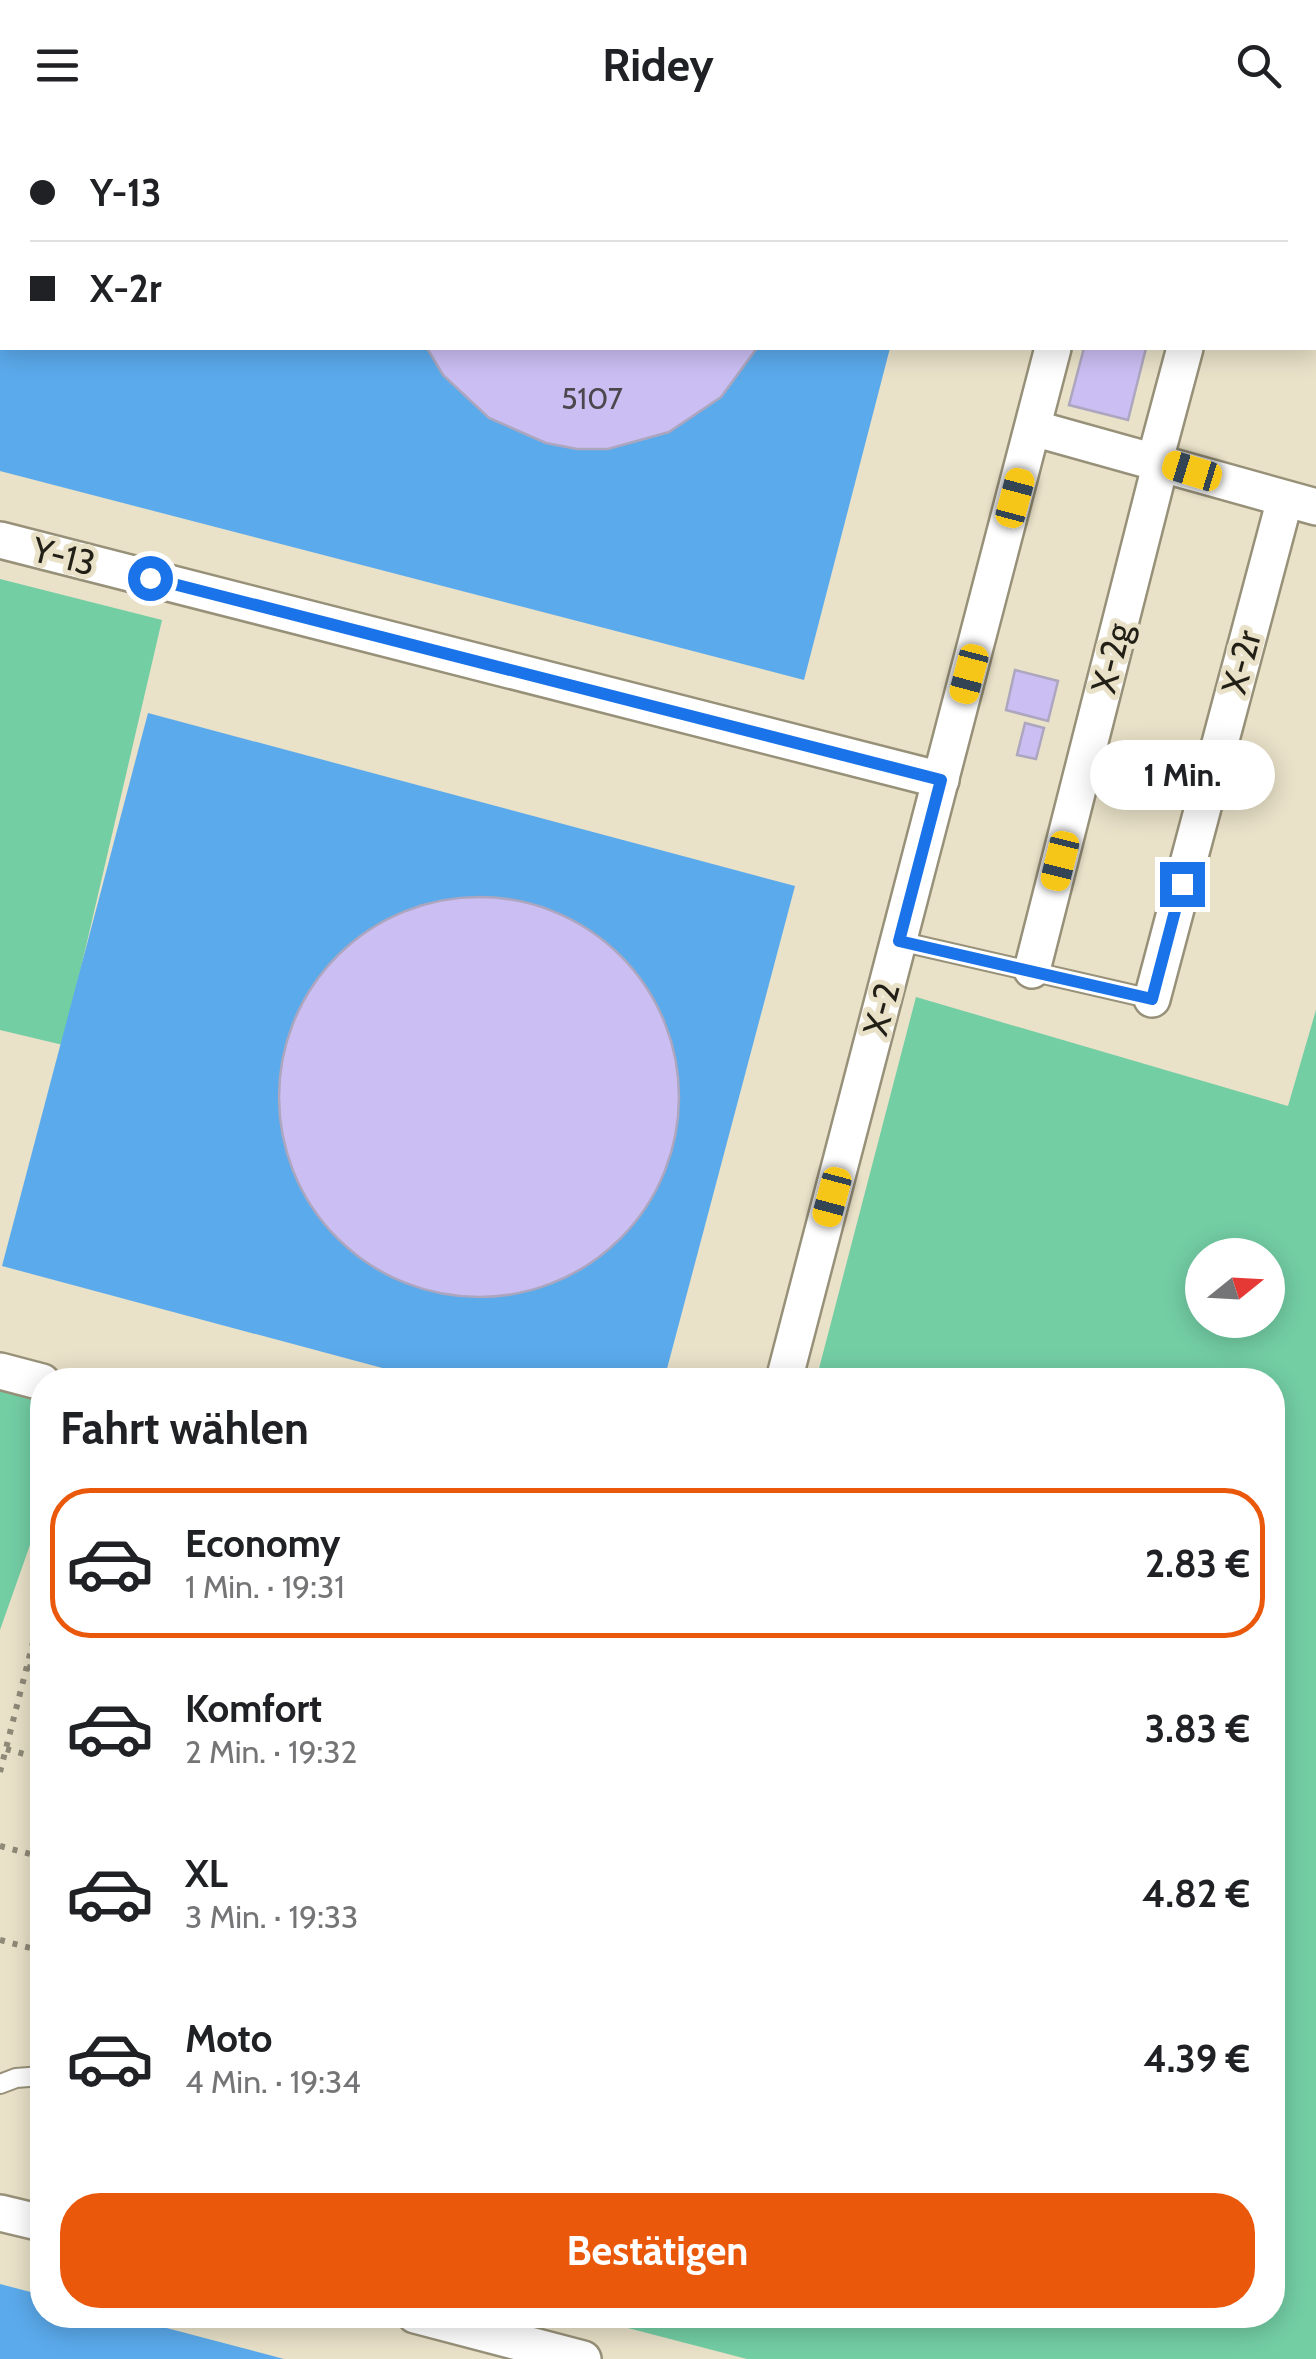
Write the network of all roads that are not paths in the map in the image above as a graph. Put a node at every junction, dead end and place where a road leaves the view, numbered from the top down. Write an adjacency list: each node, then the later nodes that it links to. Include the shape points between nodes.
1 (1052, 350): 3 (street, X-2)
2 (1184, 350): 4 (street, X-2g)
3 (1033, 428): 4 (street); 7 (street, X-2)
4 (1158, 461): 5 (street); 9 (street, X-2g)
5 (1300, 503): 10 (street, X-2r)
6 (0, 540): 7 (street, Y-13)
7 (941, 780): 8 (street, X-2)
8 (899, 941): 9 (lane); 11 (street, X-2)
9 (1032, 970): 10 (lane)
10 (1152, 999)
11 (787, 1368)
12 (0, 1370): 13 (street)
13 (30, 1379)
14 (30, 2077): 15 (lane)
15 (0, 2084)
16 (0, 2213): 17 (street)
17 (30, 2220)
18 (535, 2330): 19 (street)
19 (583, 2359)

